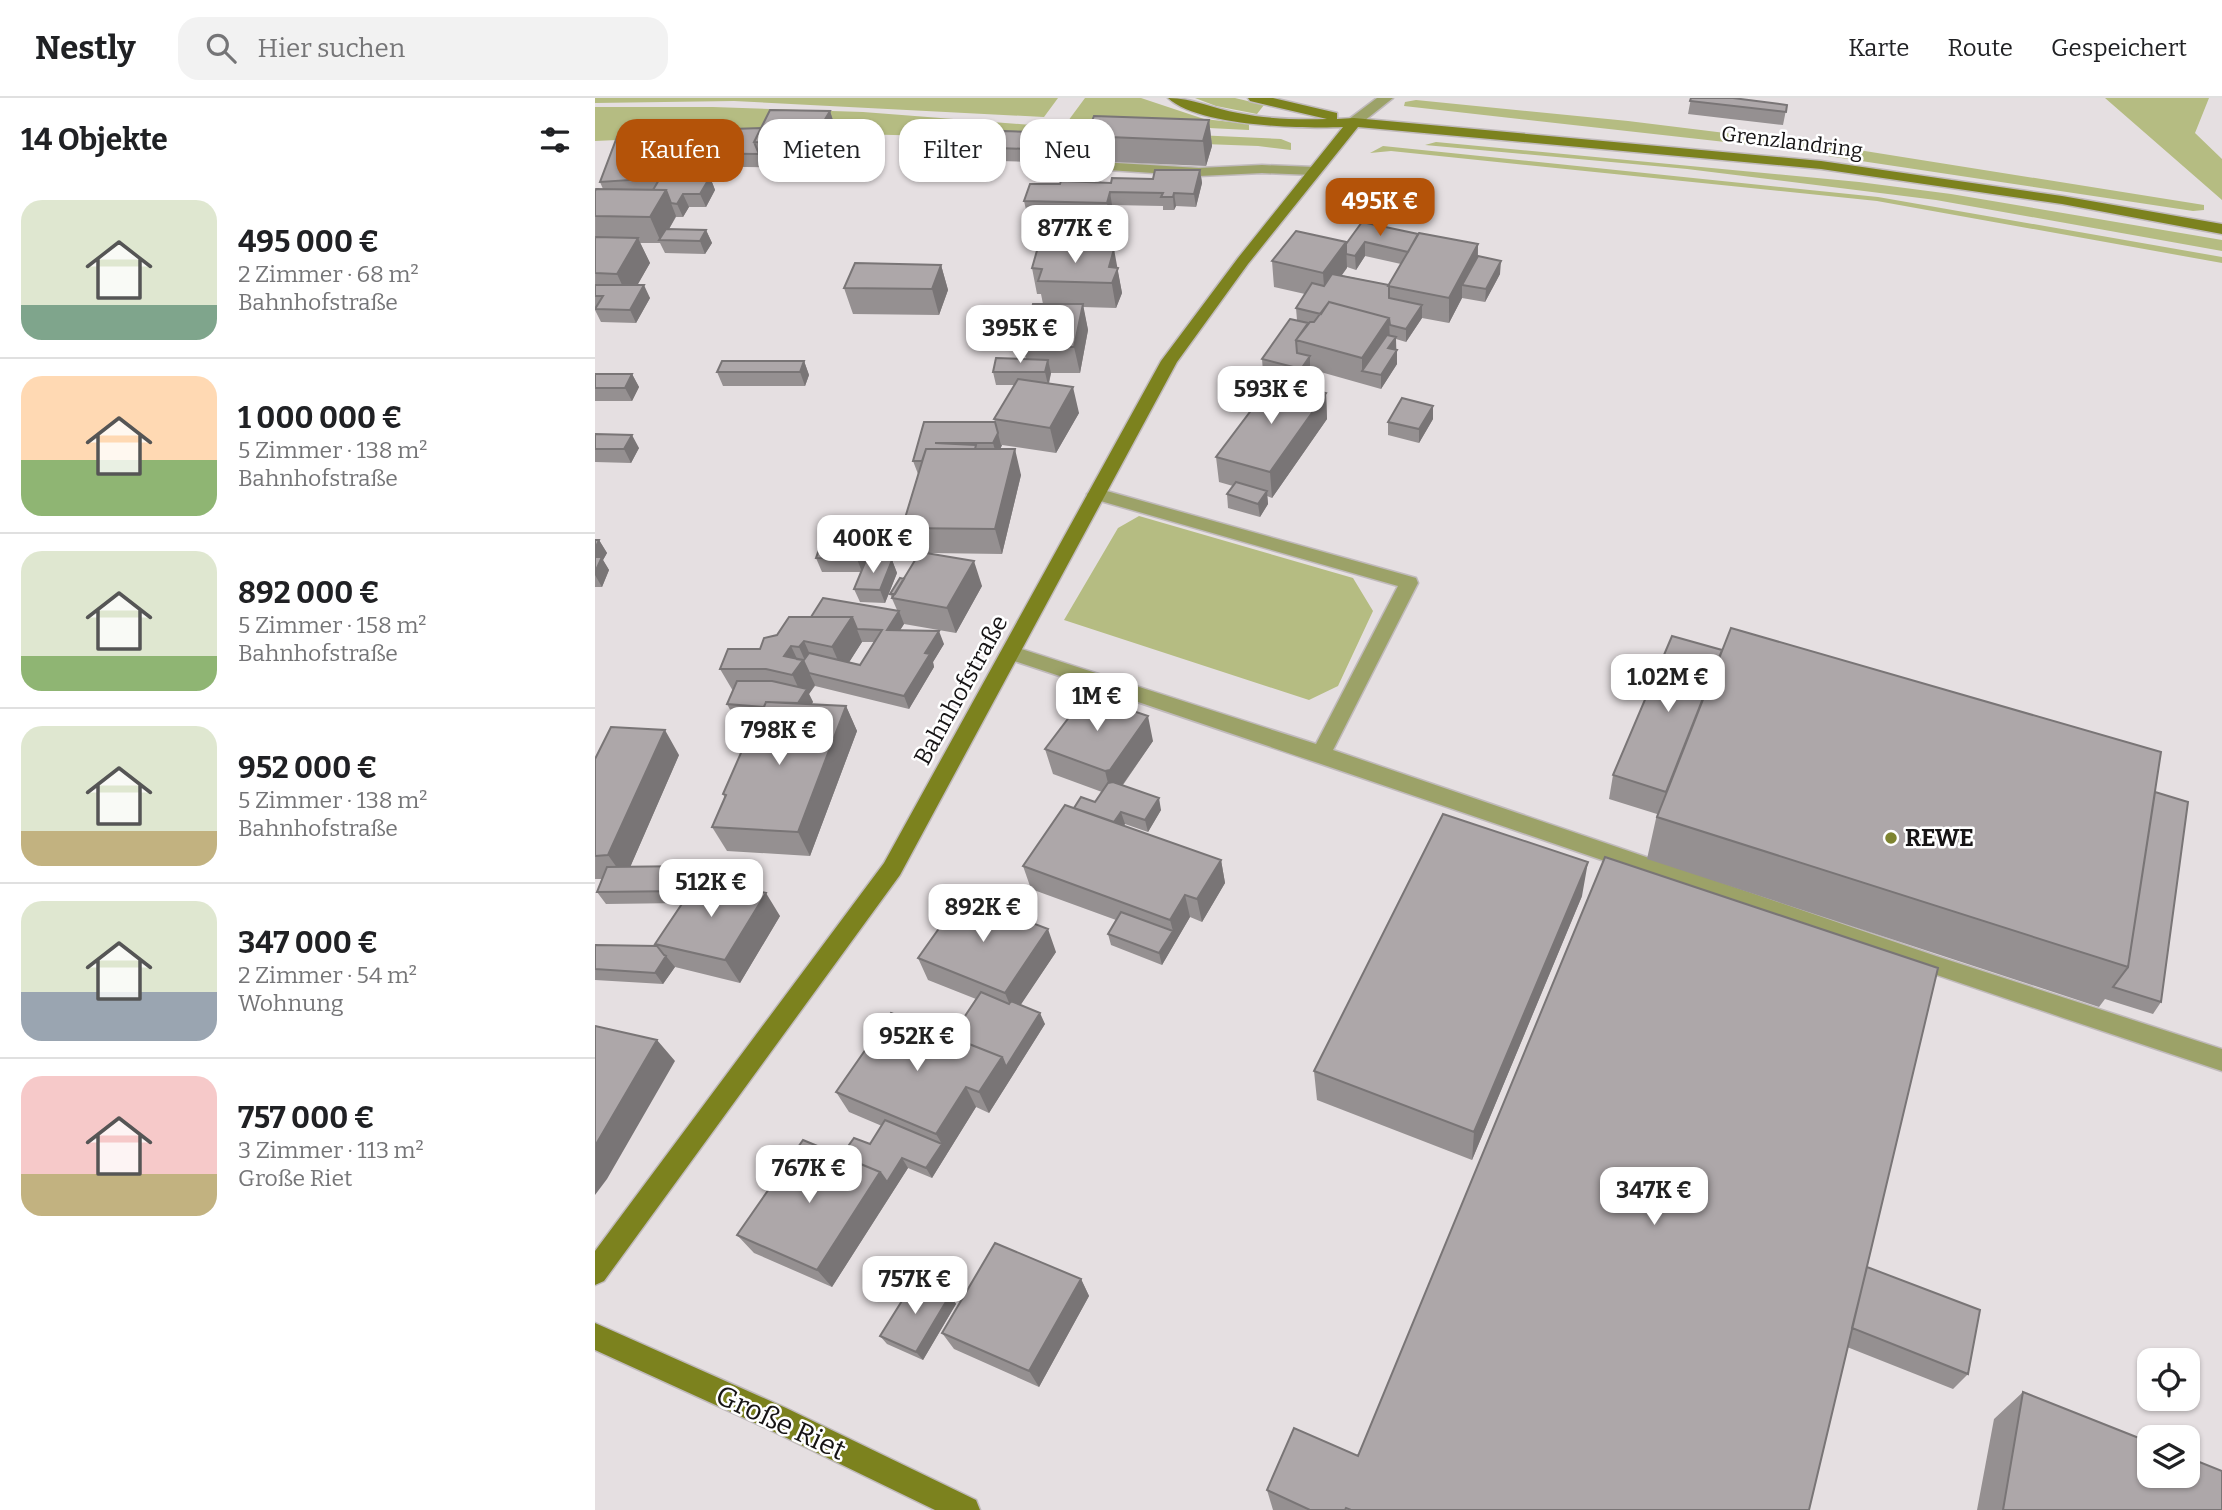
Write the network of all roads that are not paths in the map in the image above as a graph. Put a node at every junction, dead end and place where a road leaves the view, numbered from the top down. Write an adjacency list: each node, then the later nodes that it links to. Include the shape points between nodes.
1 (1175, 98): 4 (street, Grenzlandring, via 1229,116 1269,123)
2 (1255, 98): 4 (street, Grenzlandring)
3 (1386, 98): 4 (lane)
4 (1354, 122): 6 (street, Bahnhofstraße); 7 (street, Grenzlandring, via 1821,165)
5 (1115, 167): 6 (lane)
6 (1314, 171): 8 (street, Bahnhofstraße, via 1168,360)
7 (2222, 229)
8 (1096, 494): 9 (street, Bahnhofstraße); 10 (lane, via 1409,583)
9 (1012, 653): 10 (lane); 12 (street, Bahnhofstraße, via 893,869)
10 (1321, 754): 11 (lane)
11 (2222, 1060)
12 (595, 1272)
13 (595, 1336): 14 (street, Große Riet)
14 (966, 1510)

